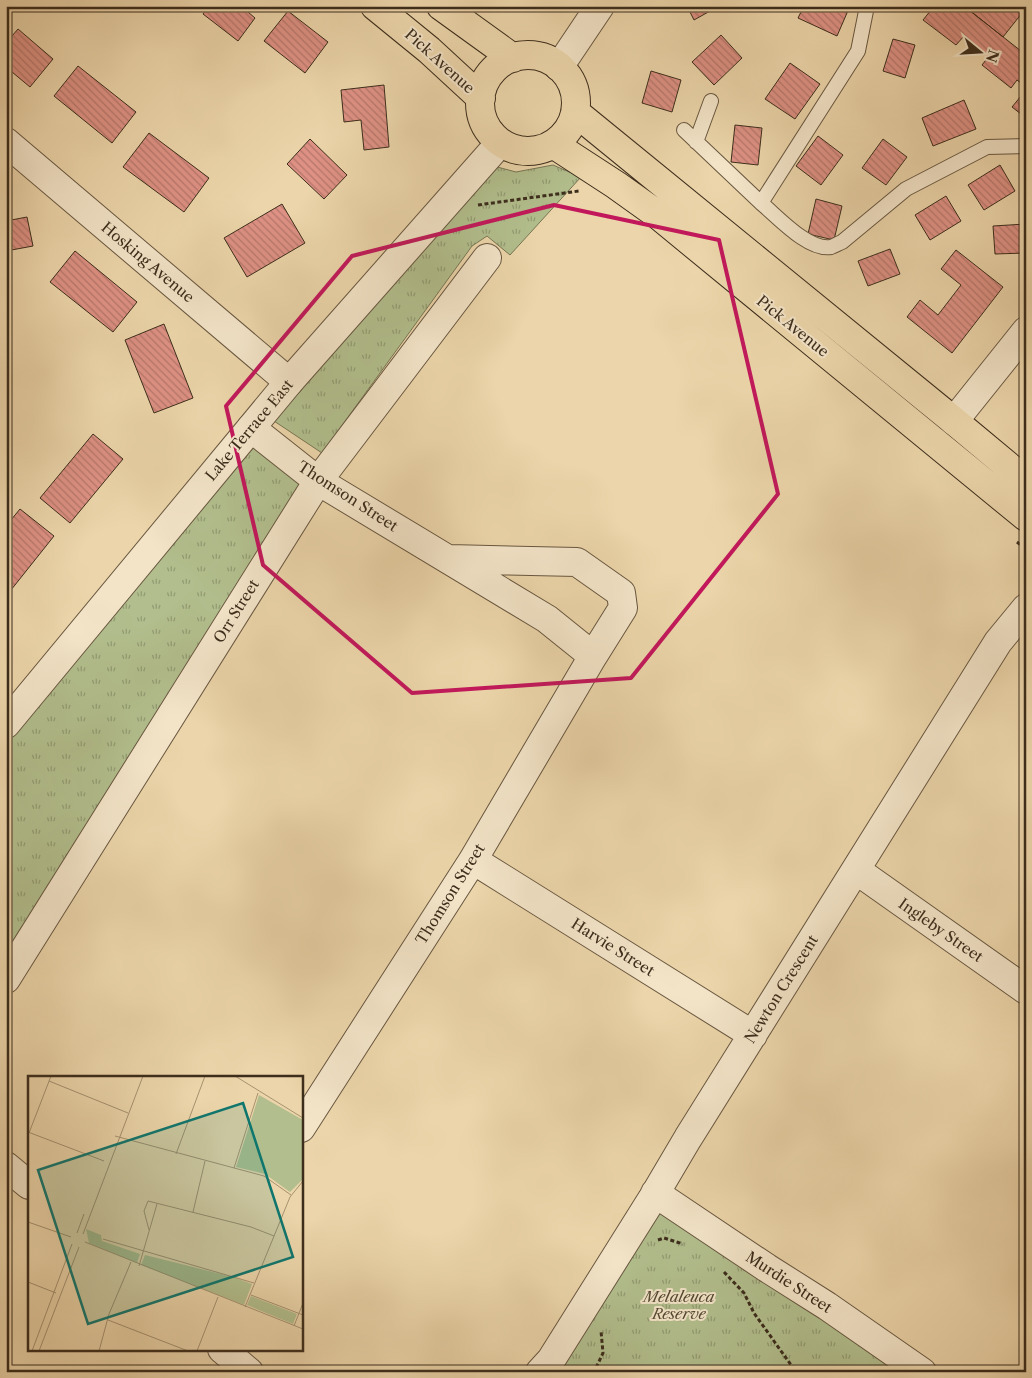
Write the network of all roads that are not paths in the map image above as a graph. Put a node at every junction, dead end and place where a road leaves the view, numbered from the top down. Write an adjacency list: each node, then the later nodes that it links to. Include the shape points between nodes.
1 (375, 6): 7 (main road, Pick Avenue)
2 (441, 6): 5 (main road)
3 (600, 6): 6 (street)
4 (867, 6): 16 (lane, via 858,51)
5 (513, 58): 6 (main road, via 529,55); 7 (main road, via 491,73)
6 (559, 67): 9 (main road, via 570,80)
7 (481, 98): 13 (main road, via 481,115 488,130)
8 (711, 101): 12 (lane)
9 (575, 112): 14 (main road, via 564,136); 20 (main road, Pick Avenue)
10 (684, 130): 12 (lane)
11 (6, 142): 19 (street, Hosking Avenue)
12 (696, 142): 16 (lane)
13 (500, 143): 14 (main road, via 517,150 536,151); 19 (street, Lake Terrace East)
14 (553, 144): 24 (main road, Pick Avenue, via 658,215)
15 (1026, 146): 16 (lane, via 987,147 906,189 842,242 830,247 816,245 799,236)
16 (761, 203)
17 (487, 258): 22 (street, Orr Street)
18 (1026, 331): 20 (street)
19 (289, 382): 21 (street, Lake Terrace East)
20 (954, 420): 23 (main road, Pick Avenue)
21 (251, 428): 22 (street, Thomson Street); 28 (street, Lake Terrace East)
22 (318, 481): 25 (street, Thomson Street); 31 (street, Orr Street)
23 (1026, 481)
24 (1019, 527)
25 (449, 560): 27 (street, Thomson Street, via 547,619); 27 (street, Thomson Street, via 577,562 621,594 624,608)
26 (1026, 608): 30 (street, Newton Crescent, via 998,642)
27 (593, 656): 29 (street, Thomson Street)
28 (6, 724)
29 (473, 860): 33 (street, Harvie Street); 34 (street, Thomson Street)
30 (856, 870): 32 (street, Ingleby Street); 33 (street, Newton Crescent)
31 (6, 979)
32 (1026, 990)
33 (753, 1035): 37 (street, Newton Crescent)
34 (302, 1126)
35 (6, 1166): 36 (street)
36 (28, 1184)
37 (655, 1193): 40 (street, Newton Crescent, via 551,1360); 41 (street, Murdie Street)
38 (223, 1350): 39 (street)
39 (249, 1372)
40 (540, 1372)
41 (922, 1372)

